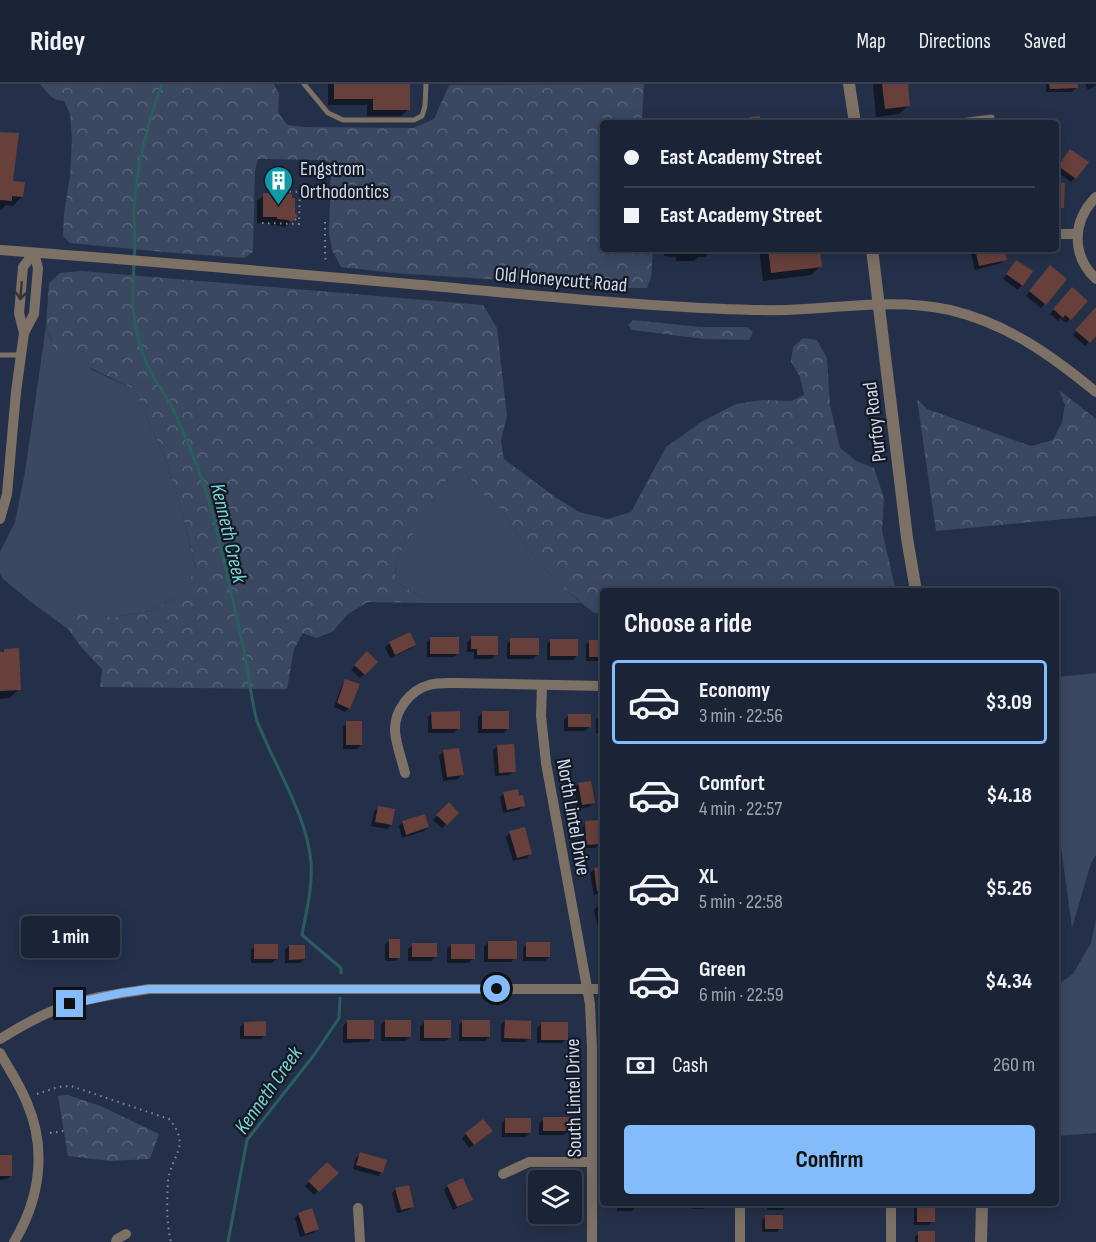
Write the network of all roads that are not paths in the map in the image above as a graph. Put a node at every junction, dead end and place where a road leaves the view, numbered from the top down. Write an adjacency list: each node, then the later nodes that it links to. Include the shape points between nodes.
1 (304, 84): 2 (lane, via 328,113 343,120 414,120 422,116)
2 (426, 84)
3 (849, 84): 5 (street)
4 (992, 117): 6 (lane)
5 (855, 120)
6 (968, 120)
7 (1096, 197): 9 (street, via 1083,213)
8 (1059, 234): 9 (street)
9 (1078, 234): 13 (street, via 1080,256)
10 (0, 250): 12 (street, Old Honeycutt Road)
11 (872, 252): 14 (street, Purfoy Road)
12 (34, 253): 14 (street, Old Honeycutt Road, via 650,305 786,310); 16 (street, via 38,268 34,314 24,333)
13 (1096, 279)
14 (880, 304): 17 (street, Old Honeycutt Road, via 922,305 979,318 1026,340); 19 (street, Purfoy Road)
15 (0, 355): 16 (lane)
16 (21, 356): 18 (street, via 7,494)
17 (1096, 392)
18 (0, 519)
19 (916, 588)
20 (542, 684): 21 (street); 22 (street, via 440,683 417,691 407,699 395,725); 23 (street, North Lintel Drive, via 546,763)
21 (600, 686)
22 (405, 773)
23 (587, 989): 24 (street); 25 (street, via 149,989 70,1004); 27 (street, South Lintel Drive, via 592,1049)
24 (600, 989)
25 (0, 1039)
26 (0, 1053): 34 (street, via 32,1114 39,1152 32,1204)
27 (592, 1162): 28 (street, via 529,1162); 37 (street, South Lintel Drive)
28 (503, 1174)
29 (740, 1206): 38 (street)
30 (891, 1206): 39 (street)
31 (982, 1206): 40 (street)
32 (358, 1208): 36 (street)
33 (126, 1234): 35 (street)
34 (14, 1242)
35 (116, 1242)
36 (360, 1242)
37 (592, 1242)
38 (740, 1242)
39 (891, 1242)
40 (981, 1242)

